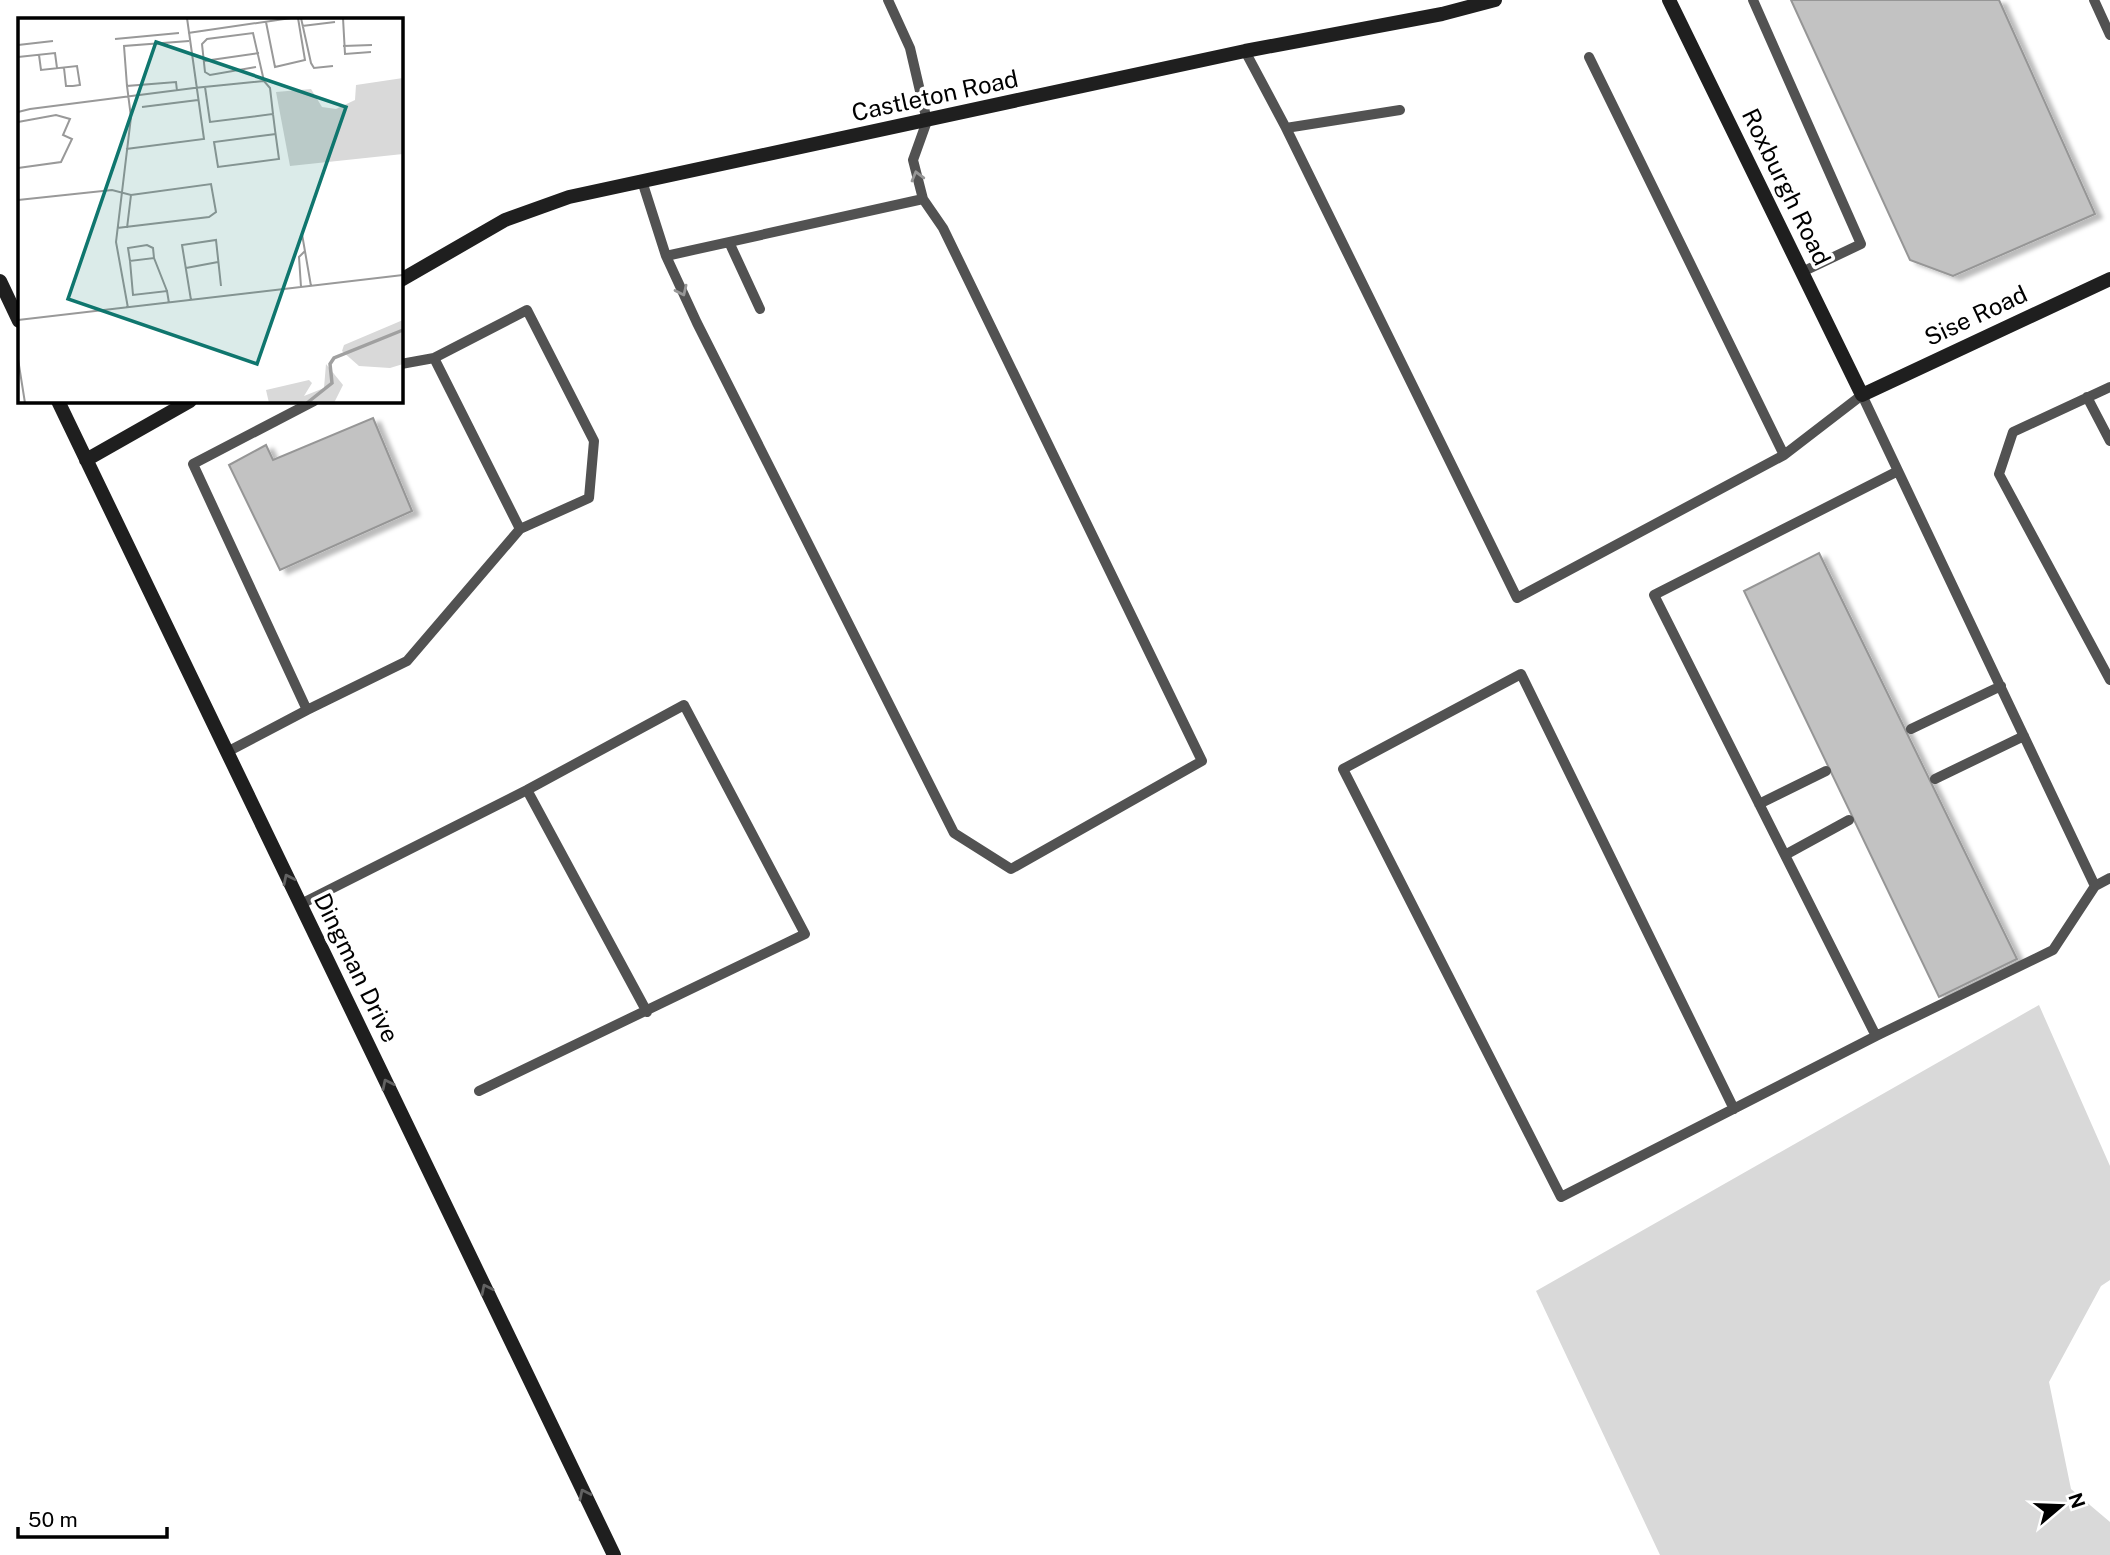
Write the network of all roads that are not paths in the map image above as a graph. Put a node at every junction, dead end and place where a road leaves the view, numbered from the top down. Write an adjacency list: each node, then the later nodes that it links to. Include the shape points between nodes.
1 (888, 0): 10 (lane, via 910,48)
2 (1495, 0): 7 (street, Castleton Road)
3 (1669, 0): 16 (street, Roxburgh Road)
4 (1753, 0): 16 (lane, via 1861,244)
5 (2094, 0): 6 (lane)
6 (2110, 35)
7 (1245, 51): 10 (street, Castleton Road); 11 (lane)
8 (1590, 57): 31 (lane)
9 (1400, 110): 11 (lane)
10 (927, 121): 12 (street, Castleton Road); 13 (lane, one-way to 10, via 913,160)
11 (1286, 128): 31 (lane, via 1517,598)
12 (642, 181): 15 (lane); 17 (street, Castleton Road, via 534,208)
13 (923, 199): 14 (lane); 15 (lane, one-way to 13, via 954,833 1011,869 1202,761 943,228)
14 (729, 242): 15 (lane); 20 (lane)
15 (666, 256)
16 (1802, 272): 25 (street, Roxburgh Road)
17 (402, 279)
18 (2110, 279): 25 (street, Sise Road)
19 (0, 281): 21 (street)
20 (760, 309)
21 (18, 319)
22 (434, 358): 23 (lane); 34 (lane); 34 (lane, via 527,310 594,441 589,498)
23 (402, 364)
24 (2110, 387): 26 (lane)
25 (1862, 395): 31 (lane); 33 (lane)
26 (2087, 397): 30 (lane); 35 (lane, via 2013,432 1999,474)
27 (58, 402): 32 (street, Dingman Drive)
28 (188, 402): 32 (street)
29 (312, 402): 37 (lane, via 193,464)
30 (2110, 441)
31 (1784, 455)
32 (86, 460): 40 (street, Dingman Drive)
33 (1898, 471): 36 (lane); 44 (lane, via 1654,595)
34 (520, 529): 37 (lane, via 407,661)
35 (2110, 680)
36 (2001, 686): 38 (lane); 39 (lane)
37 (307, 710): 40 (lane)
38 (1911, 729)
39 (2024, 736): 42 (lane); 48 (lane)
40 (227, 752): 49 (street, Dingman Drive, one-way to 40)
41 (1826, 771): 44 (lane)
42 (1934, 779)
43 (527, 790): 49 (lane); 50 (lane); 50 (lane, via 684,705 805,934)
44 (1759, 804): 46 (lane)
45 (1849, 820): 46 (lane)
46 (1785, 855): 51 (lane)
47 (2110, 878): 48 (lane)
48 (2095, 886): 51 (lane, via 2053,950)
49 (300, 904): 54 (street, Dingman Drive, one-way to 49)
50 (647, 1012): 52 (lane)
51 (1877, 1036): 53 (lane)
52 (479, 1091)
53 (1734, 1109): 53 (lane, via 1562,1197 1343,769 1521,674)
54 (614, 1555)

